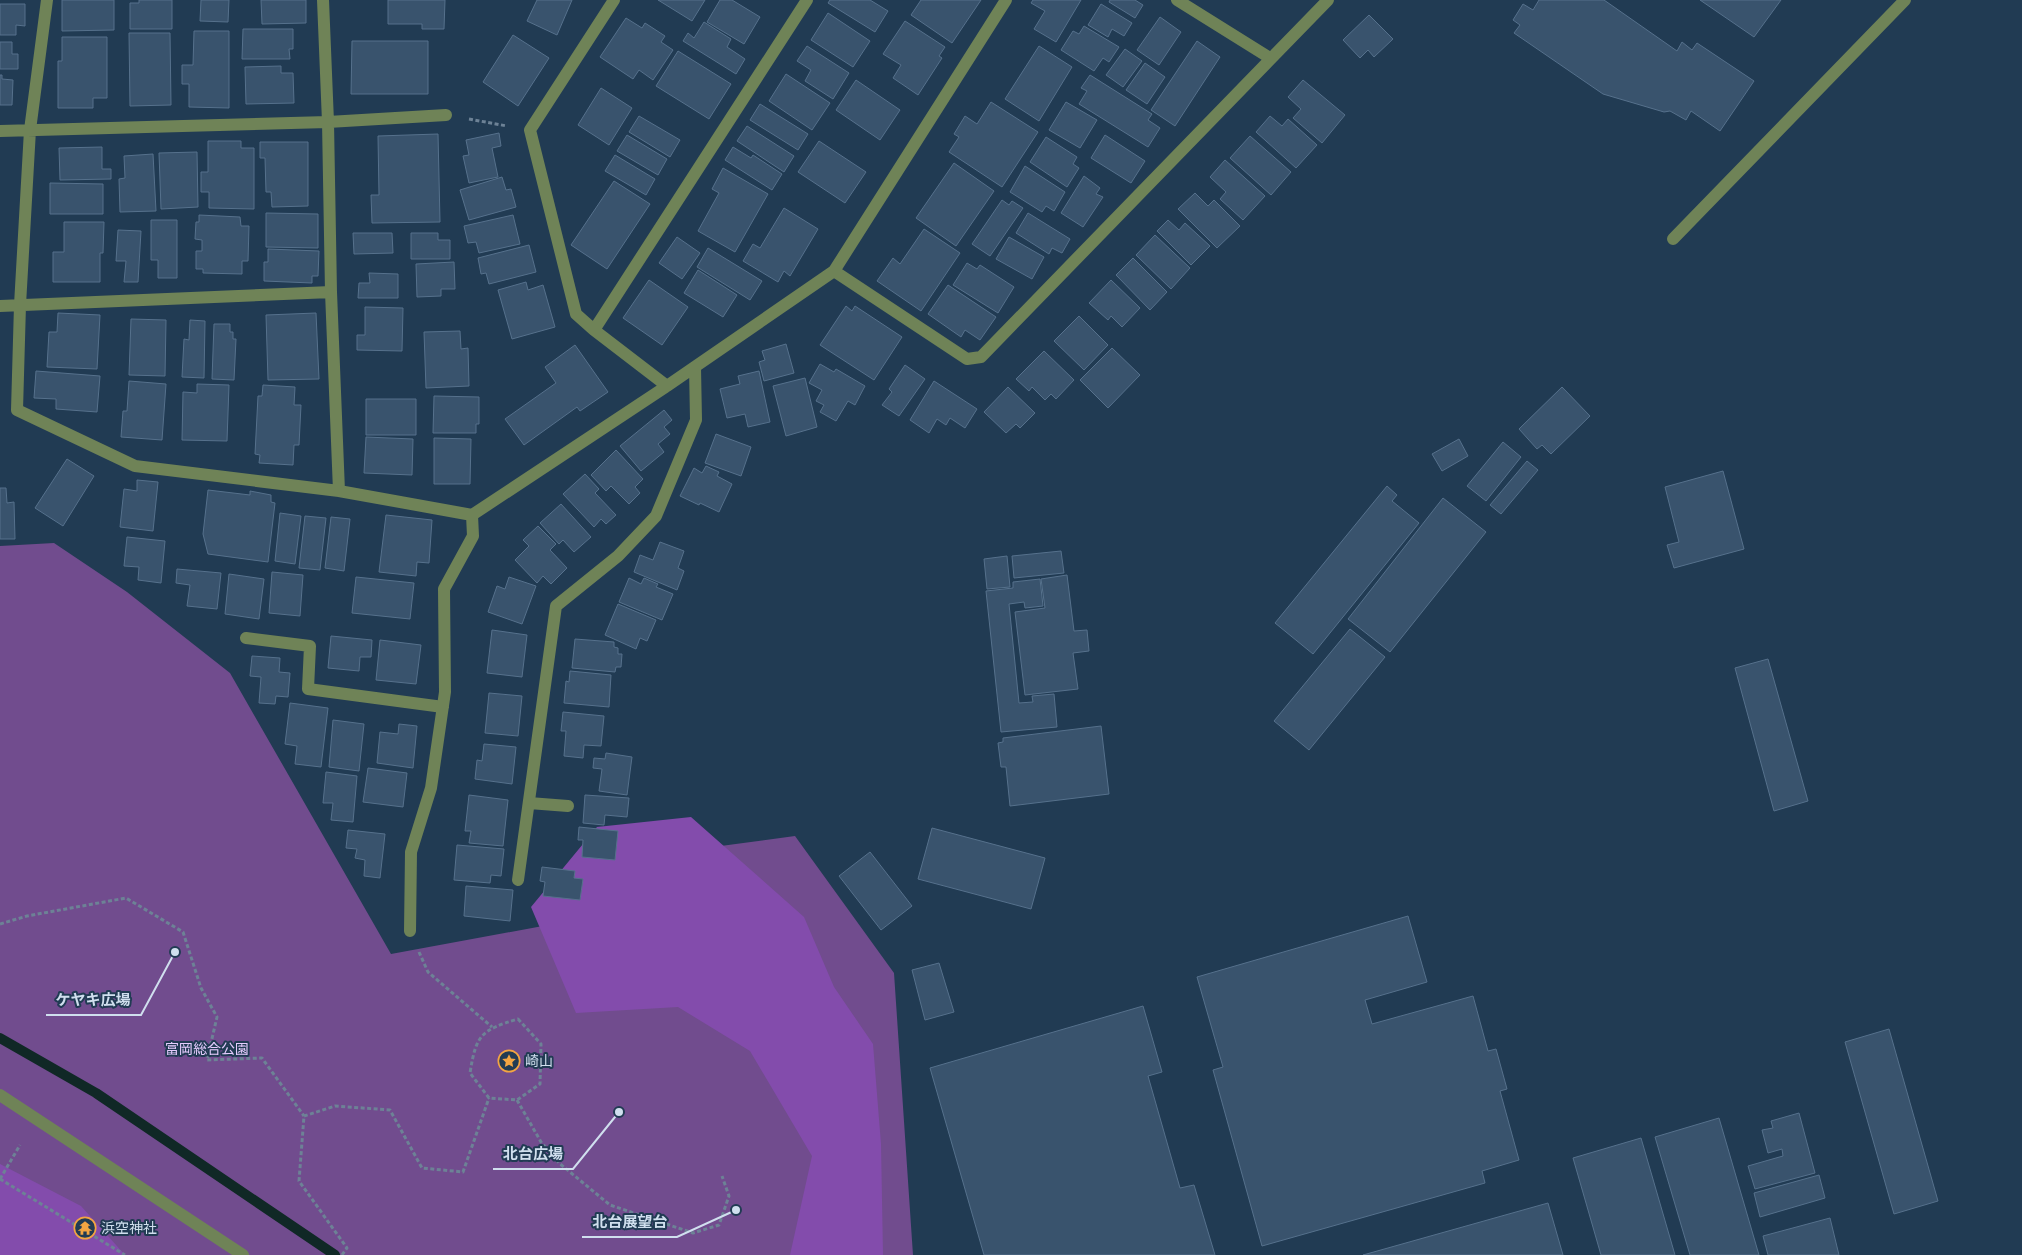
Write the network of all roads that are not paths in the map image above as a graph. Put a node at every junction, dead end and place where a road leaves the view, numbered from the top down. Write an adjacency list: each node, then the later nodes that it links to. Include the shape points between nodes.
1 (47, 0): 12 (street)
2 (323, 0): 11 (street)
3 (614, 0): 19 (street, via 530,130 576,314)
4 (807, 0): 19 (street)
5 (1006, 0): 15 (street)
6 (1177, 0): 9 (street)
7 (1328, 0): 9 (street)
8 (1905, 0): 14 (street)
9 (1270, 58): 15 (street, via 981,357 967,359)
10 (446, 115): 11 (street)
11 (328, 122): 12 (street); 16 (street)
12 (30, 130): 13 (street); 17 (street)
13 (0, 131)
14 (1673, 240)
15 (834, 271): 20 (street)
16 (331, 292): 17 (street); 22 (street)
17 (20, 305): 18 (street); 22 (street, via 18,410 135,466)
18 (0, 306)
19 (594, 330): 21 (street)
20 (695, 366): 21 (street); 26 (street, via 696,420 656,516 618,556 556,606)
21 (666, 386): 23 (street)
22 (339, 491): 23 (street)
23 (472, 515): 25 (street, via 473,536 444,590)
24 (246, 638): 25 (street, via 310,646 308,689)
25 (443, 706): 29 (street, via 431,788 411,852)
26 (529, 803): 27 (street); 28 (street)
27 (568, 806)
28 (518, 880)
29 (410, 931)
30 (0, 1095): 31 (street)
31 (243, 1255)

